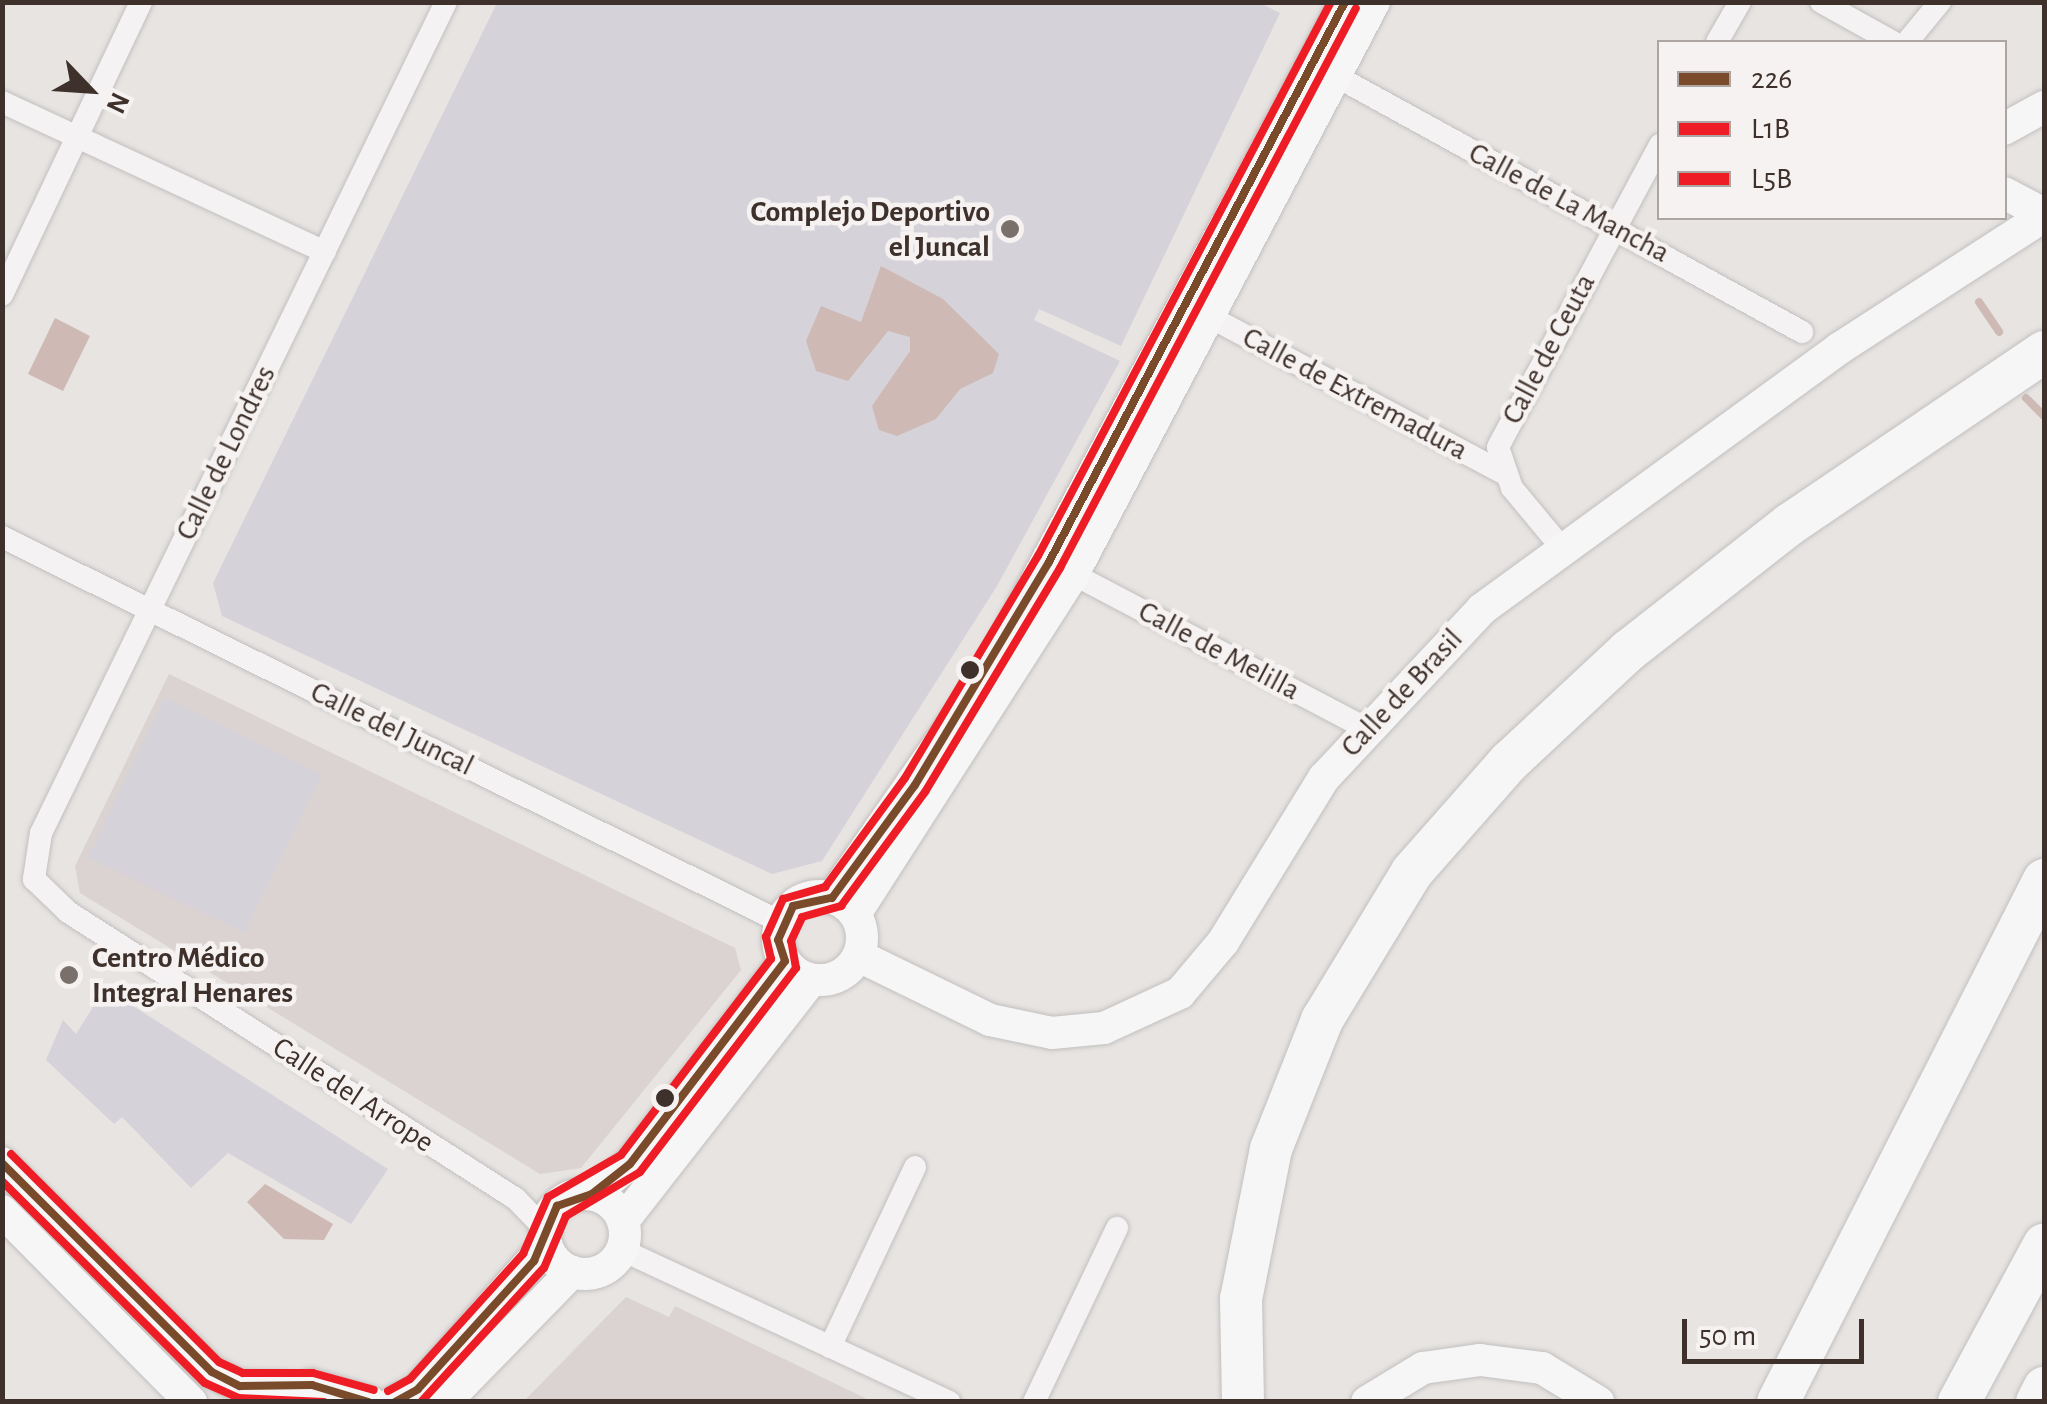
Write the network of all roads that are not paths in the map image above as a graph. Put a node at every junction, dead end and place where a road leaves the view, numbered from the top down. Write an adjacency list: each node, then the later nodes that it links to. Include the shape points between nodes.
1 (141, 2): 15 (street)
2 (446, 2): 21 (street, Calle de Londres)
3 (1345, 2): 30 (street)
4 (1374, 2): 11 (street)
5 (1740, 2): 8 (street)
6 (1821, 2): 9 (street)
7 (1940, 2): 10 (street)
8 (1718, 40)
9 (1890, 40)
10 (1908, 40)
11 (1334, 75): 20 (street, Calle de La Mancha); 24 (street)
12 (2, 102): 15 (street)
13 (2044, 107): 14 (street)
14 (2007, 121)
15 (78, 137): 21 (street); 23 (street)
16 (1657, 150): 20 (street, Calle de Ceuta)
17 (2007, 194): 18 (street)
18 (2044, 215): 22 (street, Calle de Brasil)
19 (1991, 220): 22 (street, Calle de Brasil)
20 (1613, 228): 25 (street, Calle de La Mancha); 27 (street, Calle de Ceuta, via 1498,447)
21 (325, 252): 31 (street, Calle de Londres)
22 (1974, 256): 29 (street, Calle de Brasil)
23 (2, 295)
24 (1208, 316): 27 (street, Calle de Extremadura); 30 (street)
25 (1802, 332)
26 (2044, 352): 57 (highway, via 1790,524 1628,651 1509,762 1412,872 1322,1020 1270,1148 1242,1299)
27 (1502, 472): 29 (street)
28 (2, 537): 31 (street, Calle del Juncal)
29 (1561, 546): 32 (street, Calle de Brasil, via 1482,610)
30 (1061, 568): 32 (street, Calle de Melilla); 35 (street)
31 (150, 610): 34 (street, Calle de Londres, via 33,859 34,879); 36 (street, Calle del Juncal)
32 (1365, 728): 37 (street, Calle de Brasil, via 1200,973 1138,1016 1080,1034 1022,1030)
33 (2044, 880): 60 (highway)
34 (54, 903): 45 (street, Calle del Arrope, via 516,1199)
35 (844, 906): 36 (street, via 811,897); 37 (street)
36 (782, 922): 38 (street)
37 (859, 956): 38 (street, via 845,972)
38 (798, 970): 41 (street, via 630,1164); 44 (street)
39 (2, 1164): 50 (street, via 212,1372)
40 (915, 1166): 48 (street)
41 (592, 1194): 44 (street); 45 (street, via 567,1198)
42 (2, 1211): 51 (street)
43 (1118, 1228): 56 (street)
44 (623, 1235): 47 (street, via 596,1273); 48 (street)
45 (546, 1237): 47 (street); 53 (street, via 418,1389)
46 (2044, 1244): 61 (highway)
47 (572, 1272): 54 (street)
48 (830, 1347): 55 (street)
49 (2044, 1388): 62 (highway)
50 (272, 1394): 52 (street)
51 (192, 1402)
52 (370, 1402)
53 (394, 1402)
54 (446, 1402)
55 (948, 1402)
56 (1034, 1402)
57 (1243, 1402)
58 (1367, 1402): 59 (street, via 1423,1368 1480,1360 1542,1368)
59 (1598, 1402)
60 (1778, 1402)
61 (1960, 1402)
62 (2038, 1402)

